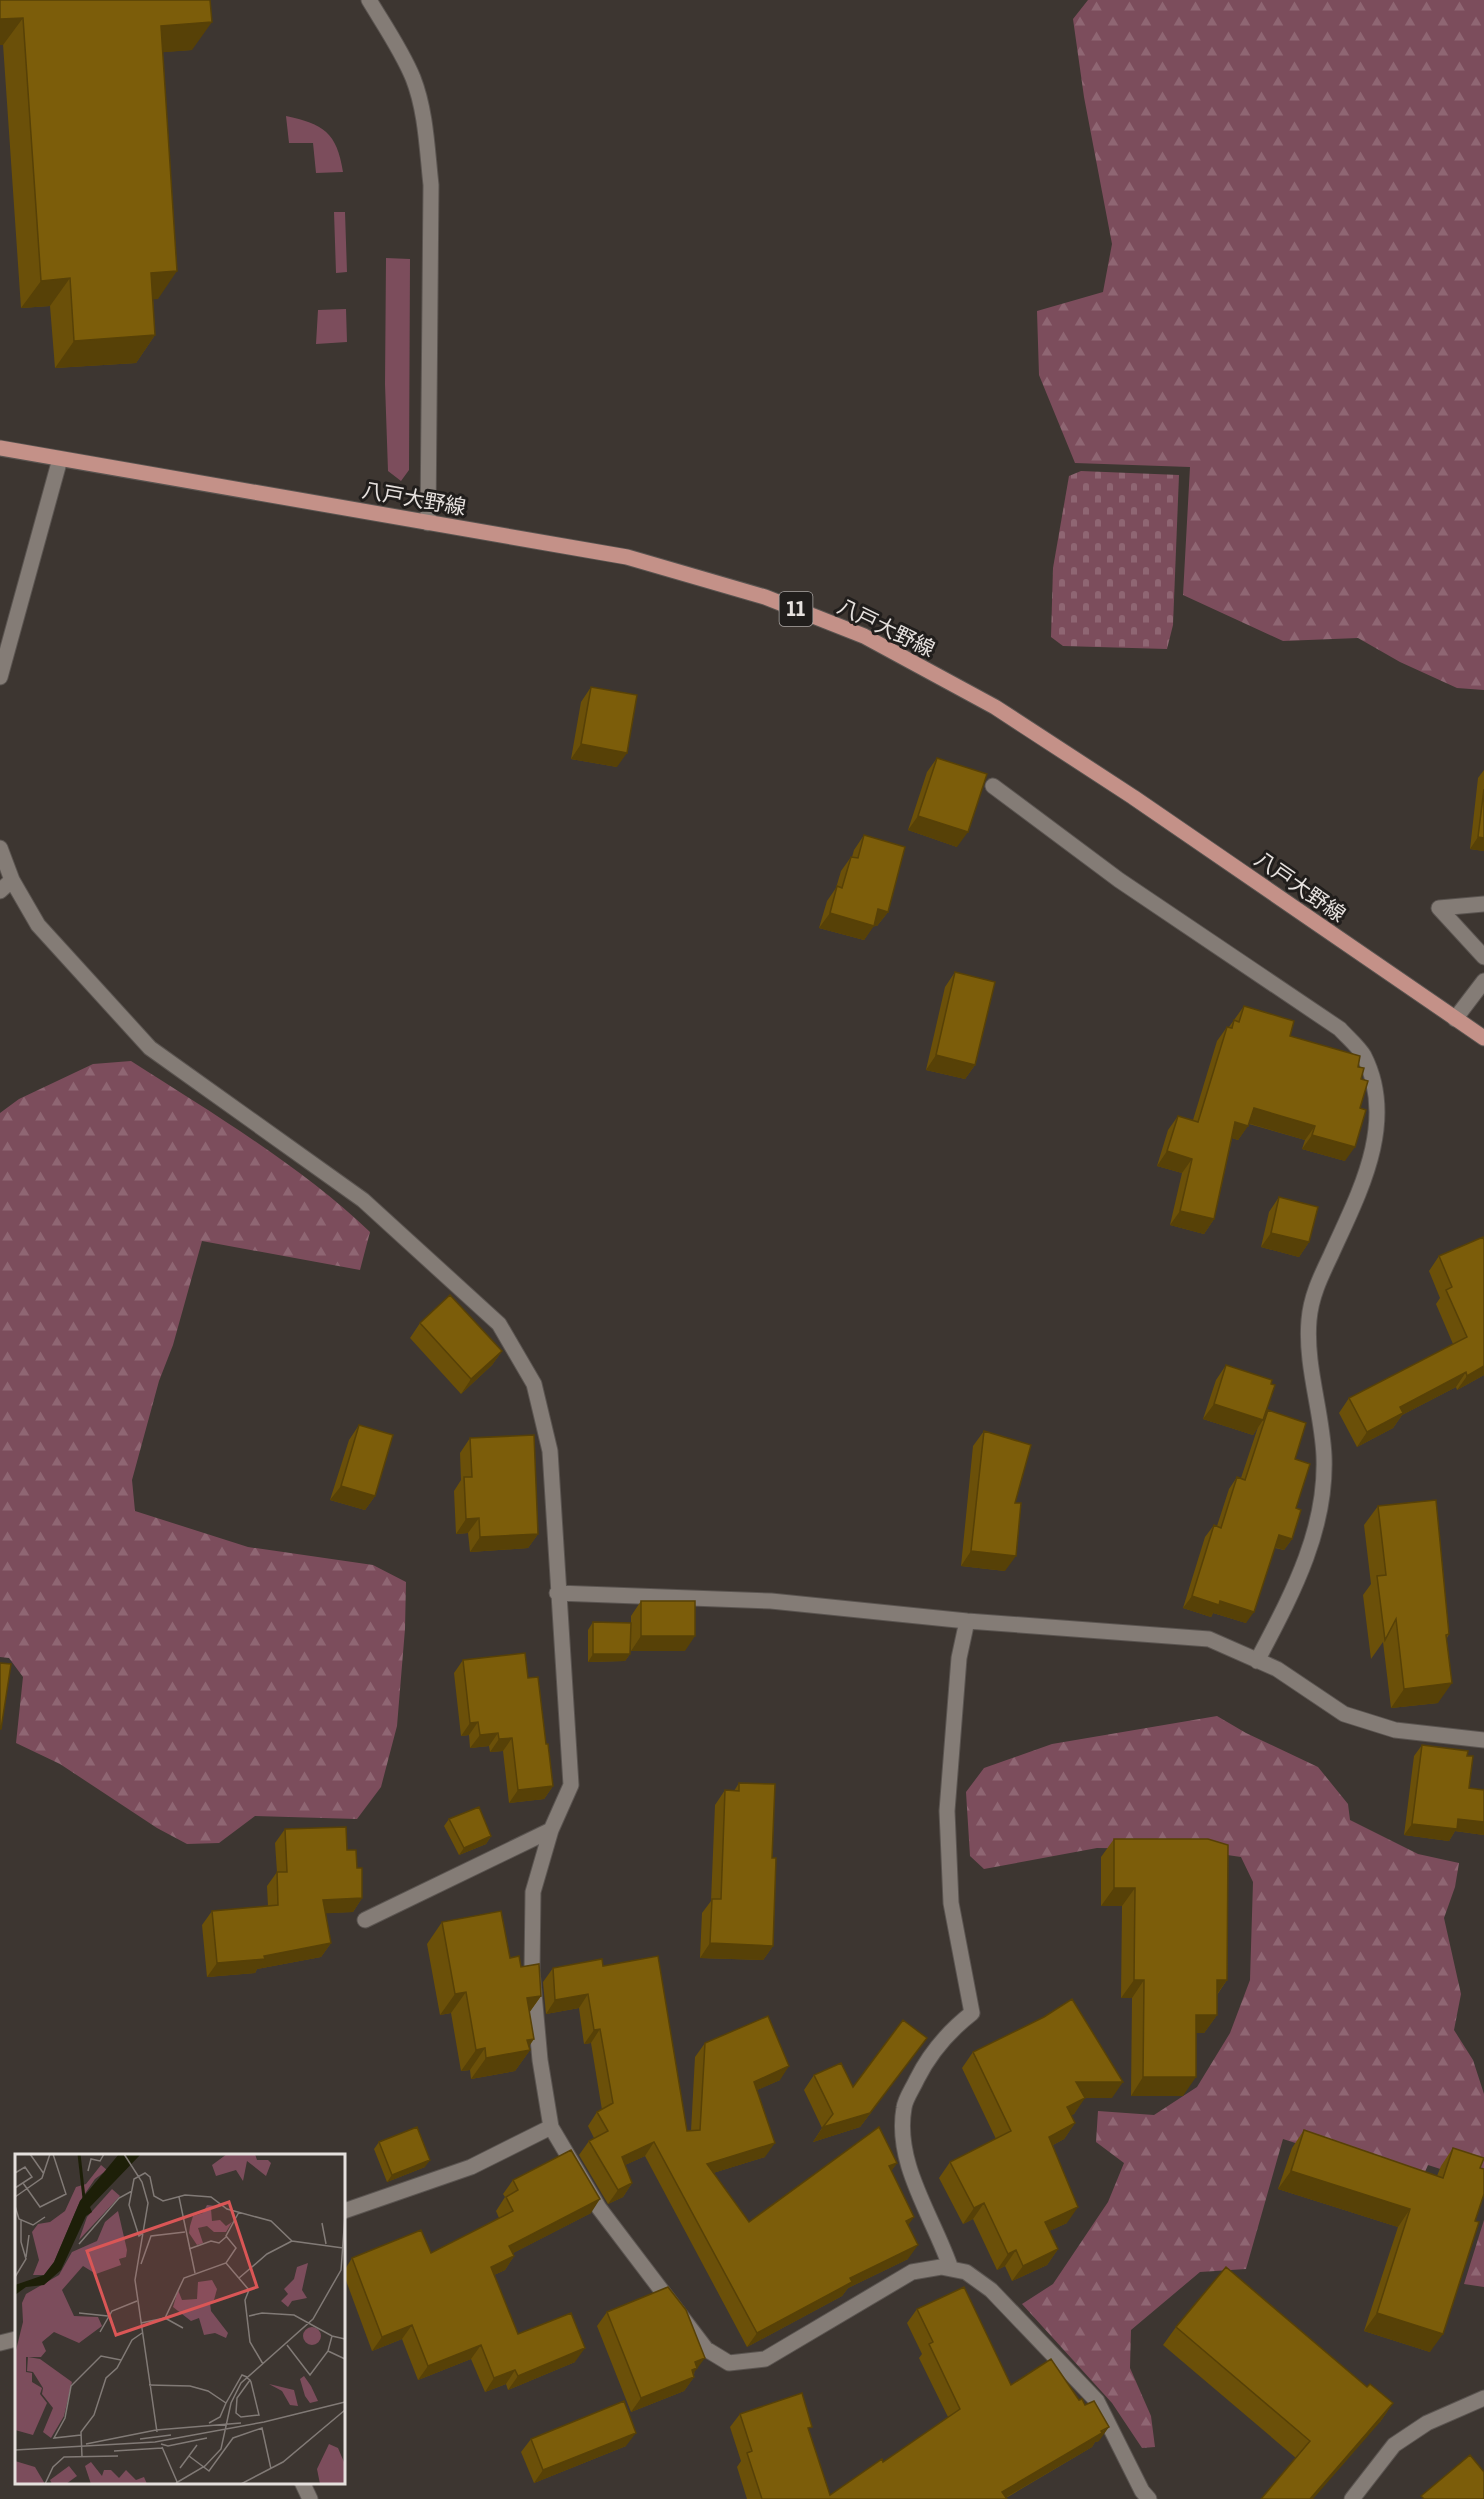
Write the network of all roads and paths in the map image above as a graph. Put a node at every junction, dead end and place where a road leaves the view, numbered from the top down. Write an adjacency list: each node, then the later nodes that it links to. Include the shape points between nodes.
1 (369, 0): 4 (street, via 412,76 425,129 431,184)
2 (0, 448): 3 (main road, 八戸大野線 / 11)
3 (60, 459): 4 (main road, 八戸大野線 / 11); 5 (street)
4 (428, 523): 13 (main road, 八戸大野線 / 11, via 627,557 765,597 864,636 1025,726)
5 (0, 678)
6 (993, 786): 17 (street, via 1119,880 1340,1029 1364,1055 1374,1088 1378,1121 1371,1158 1359,1196 1314,1293 1309,1321 1324,1456 1322,1501 1298,1582)
7 (0, 848): 8 (street)
8 (12, 880): 9 (street); 15 (street, via 38,925 150,1048 363,1200 499,1324 534,1384 550,1450)
9 (0, 891)
10 (1484, 904): 11 (street, via 1438,908)
11 (1484, 957)
12 (1484, 981): 13 (street)
13 (1455, 1019): 14 (main road, 八戸大野線 / 11)
14 (1484, 1038)
15 (557, 1593): 16 (street, via 771,1601); 19 (street, via 571,1785)
16 (967, 1621): 17 (street, via 1209,1640); 23 (street, via 959,1658 947,1811 951,1903 972,2013 950,2031 922,2070 904,2106 902,2136 909,2167)
17 (1257, 1660): 18 (street, via 1344,1714 1395,1730)
18 (1484, 1740)
19 (551, 1830): 20 (street); 21 (street, via 533,1892 532,1971)
20 (364, 1920)
21 (550, 2127): 22 (street, via 471,2167); 23 (street, via 613,2227 706,2349 729,2363 765,2359 912,2272)
22 (345, 2211)
23 (951, 2269): 29 (street, via 966,2272 991,2290 1097,2401)
24 (15, 2339): 25 (street)
25 (0, 2343)
26 (1484, 2398): 30 (street, via 1427,2423 1394,2445)
27 (303, 2484): 28 (street)
28 (310, 2499)
29 (1149, 2499)
30 (1352, 2499)

